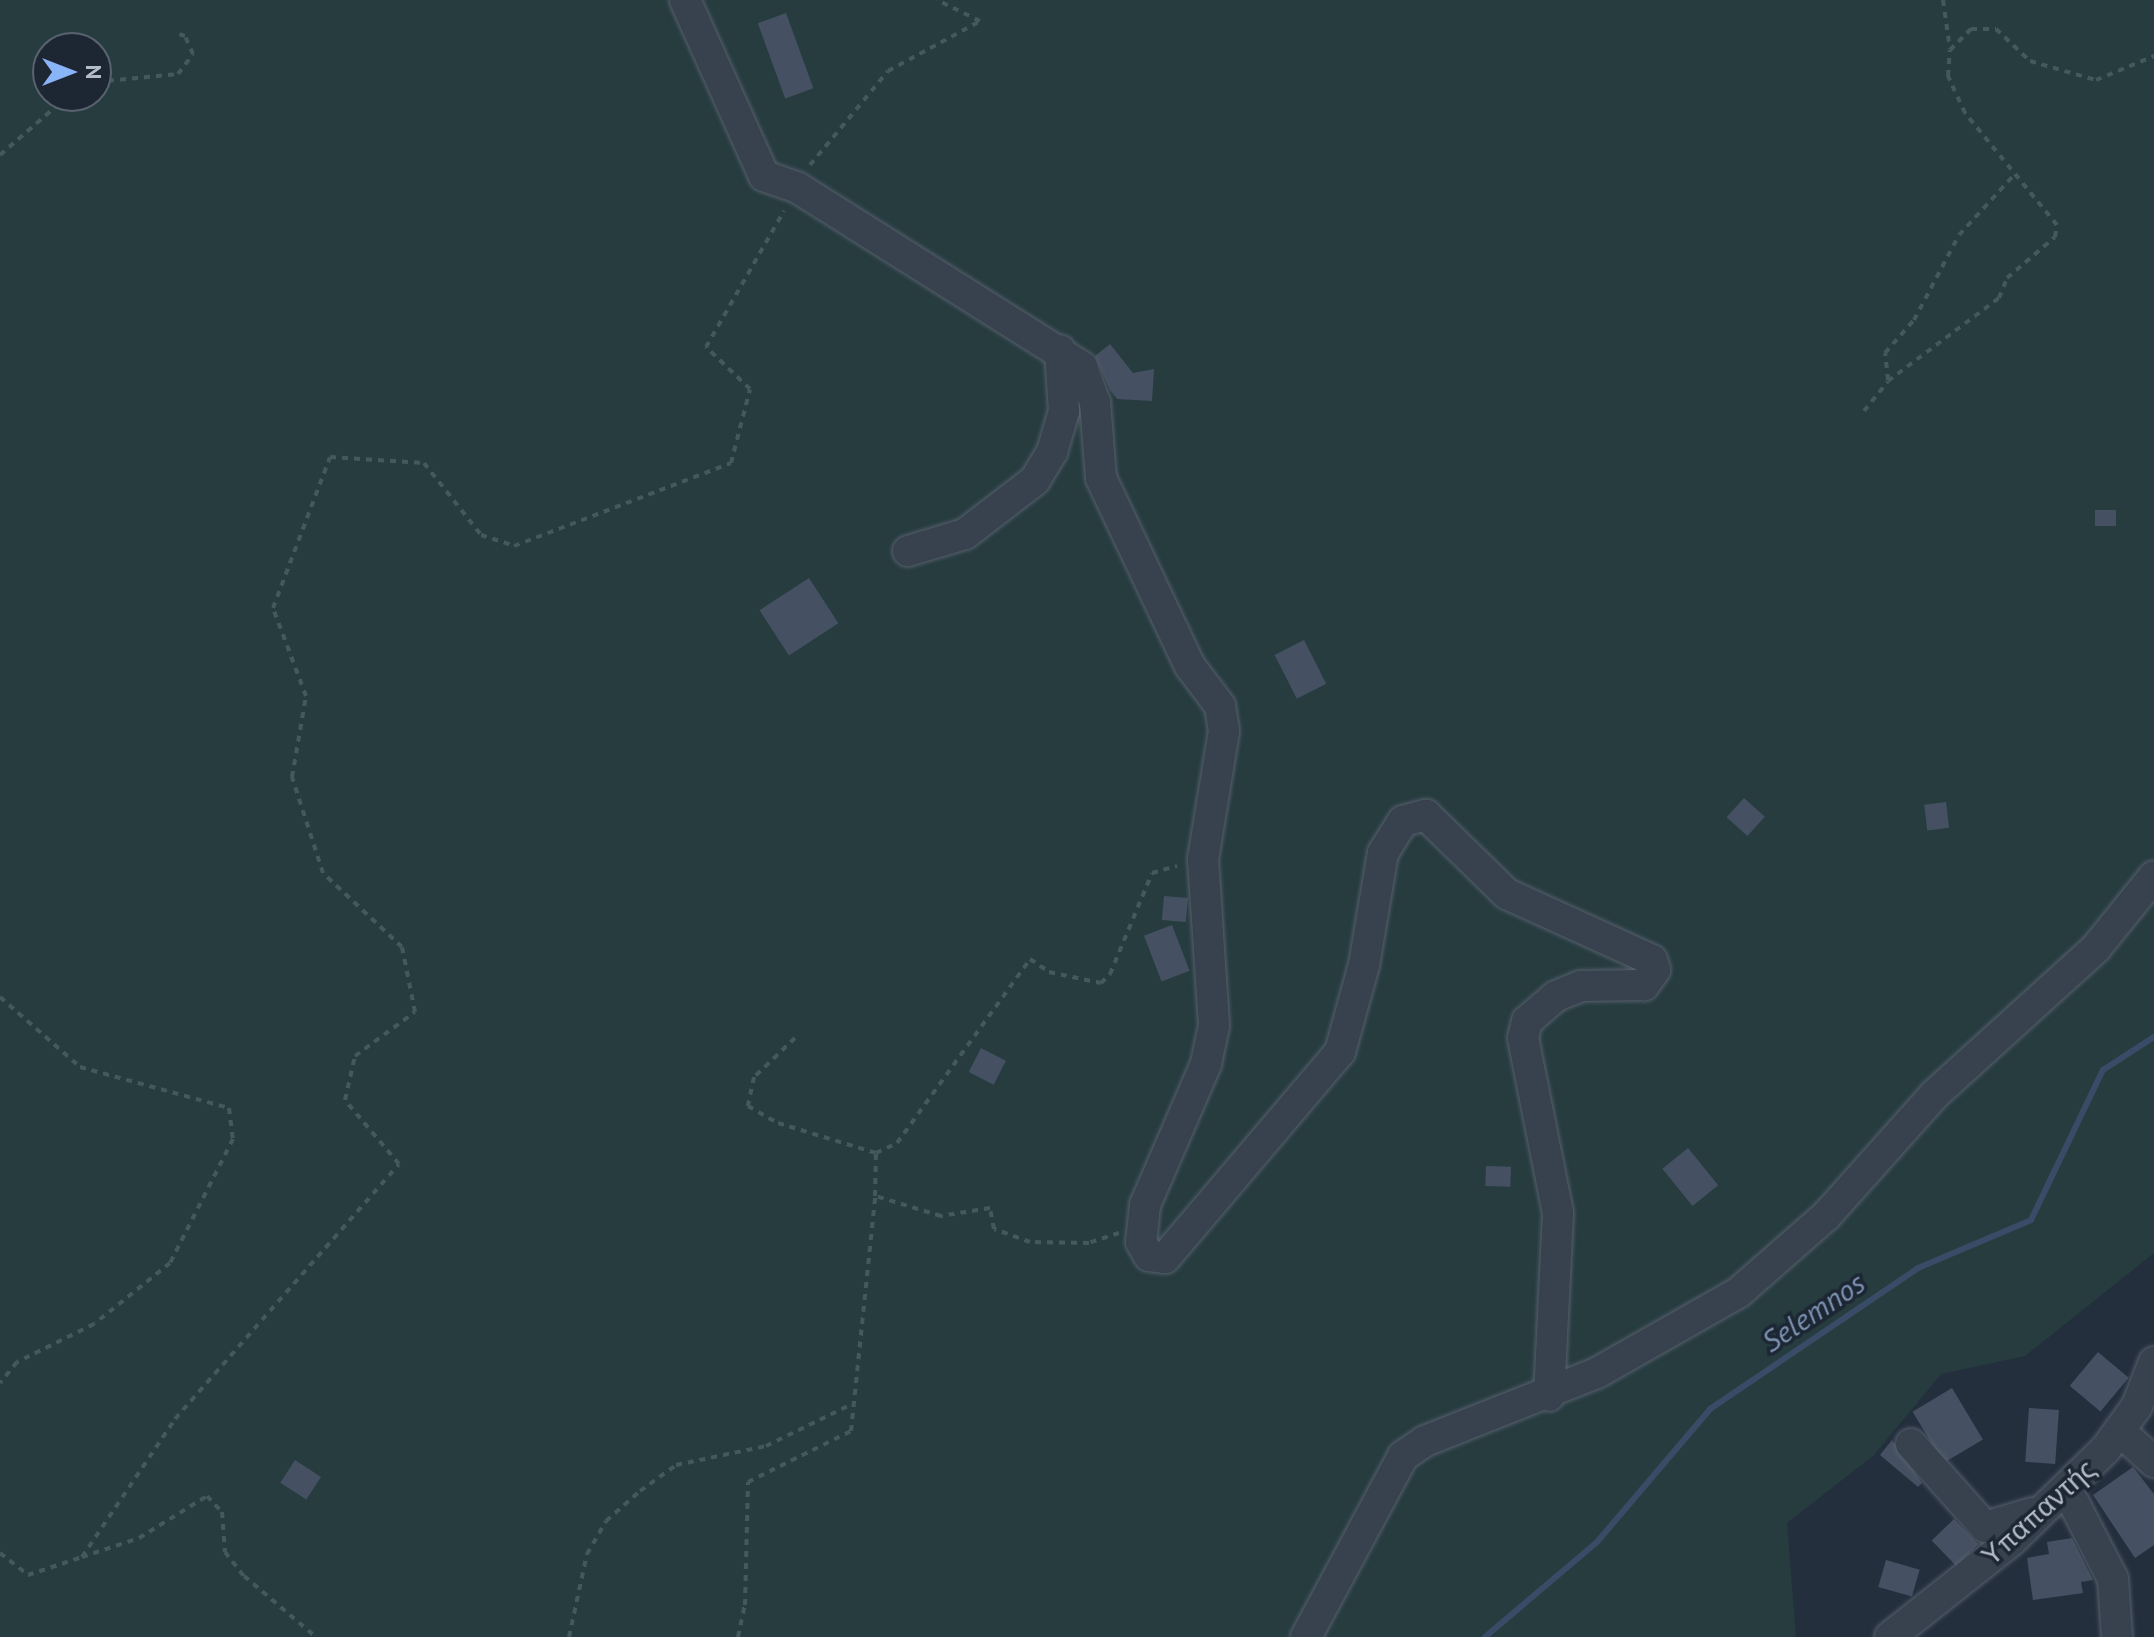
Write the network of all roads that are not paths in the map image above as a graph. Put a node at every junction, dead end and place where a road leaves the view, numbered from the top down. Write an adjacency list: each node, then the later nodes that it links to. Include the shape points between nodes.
1 (685, 0): 2 (street, via 764,176 804,176)
2 (1060, 350): 3 (street, via 1064,411 1052,452 1035,480 965,534); 6 (street, via 1091,384 1101,478 1190,666 1220,706 1224,731 1203,859 1214,1026 1206,1064 1153,1178 1141,1229 1144,1251 1165,1258 1317,1087 1349,1032 1391,832 1403,821 1426,815 1507,894 1639,950 1655,970 1644,985 1581,986 1556,996 1525,1030 1524,1059 1558,1213)
3 (908, 551)
4 (2154, 876): 6 (street, via 2096,948 1934,1095 1782,1258 1669,1338)
5 (2154, 1362): 7 (street, Υπαπαντής)
6 (1549, 1396): 12 (street, via 1425,1441 1403,1456)
7 (2121, 1432): 9 (street); 10 (street, Υπαπαντής)
8 (1911, 1444): 10 (street, via 1985,1527)
9 (2154, 1462)
10 (2058, 1498): 11 (street, Υπαπαντής); 13 (street, via 2113,1579)
11 (1900, 1634)
12 (1306, 1637)
13 (2117, 1637)

